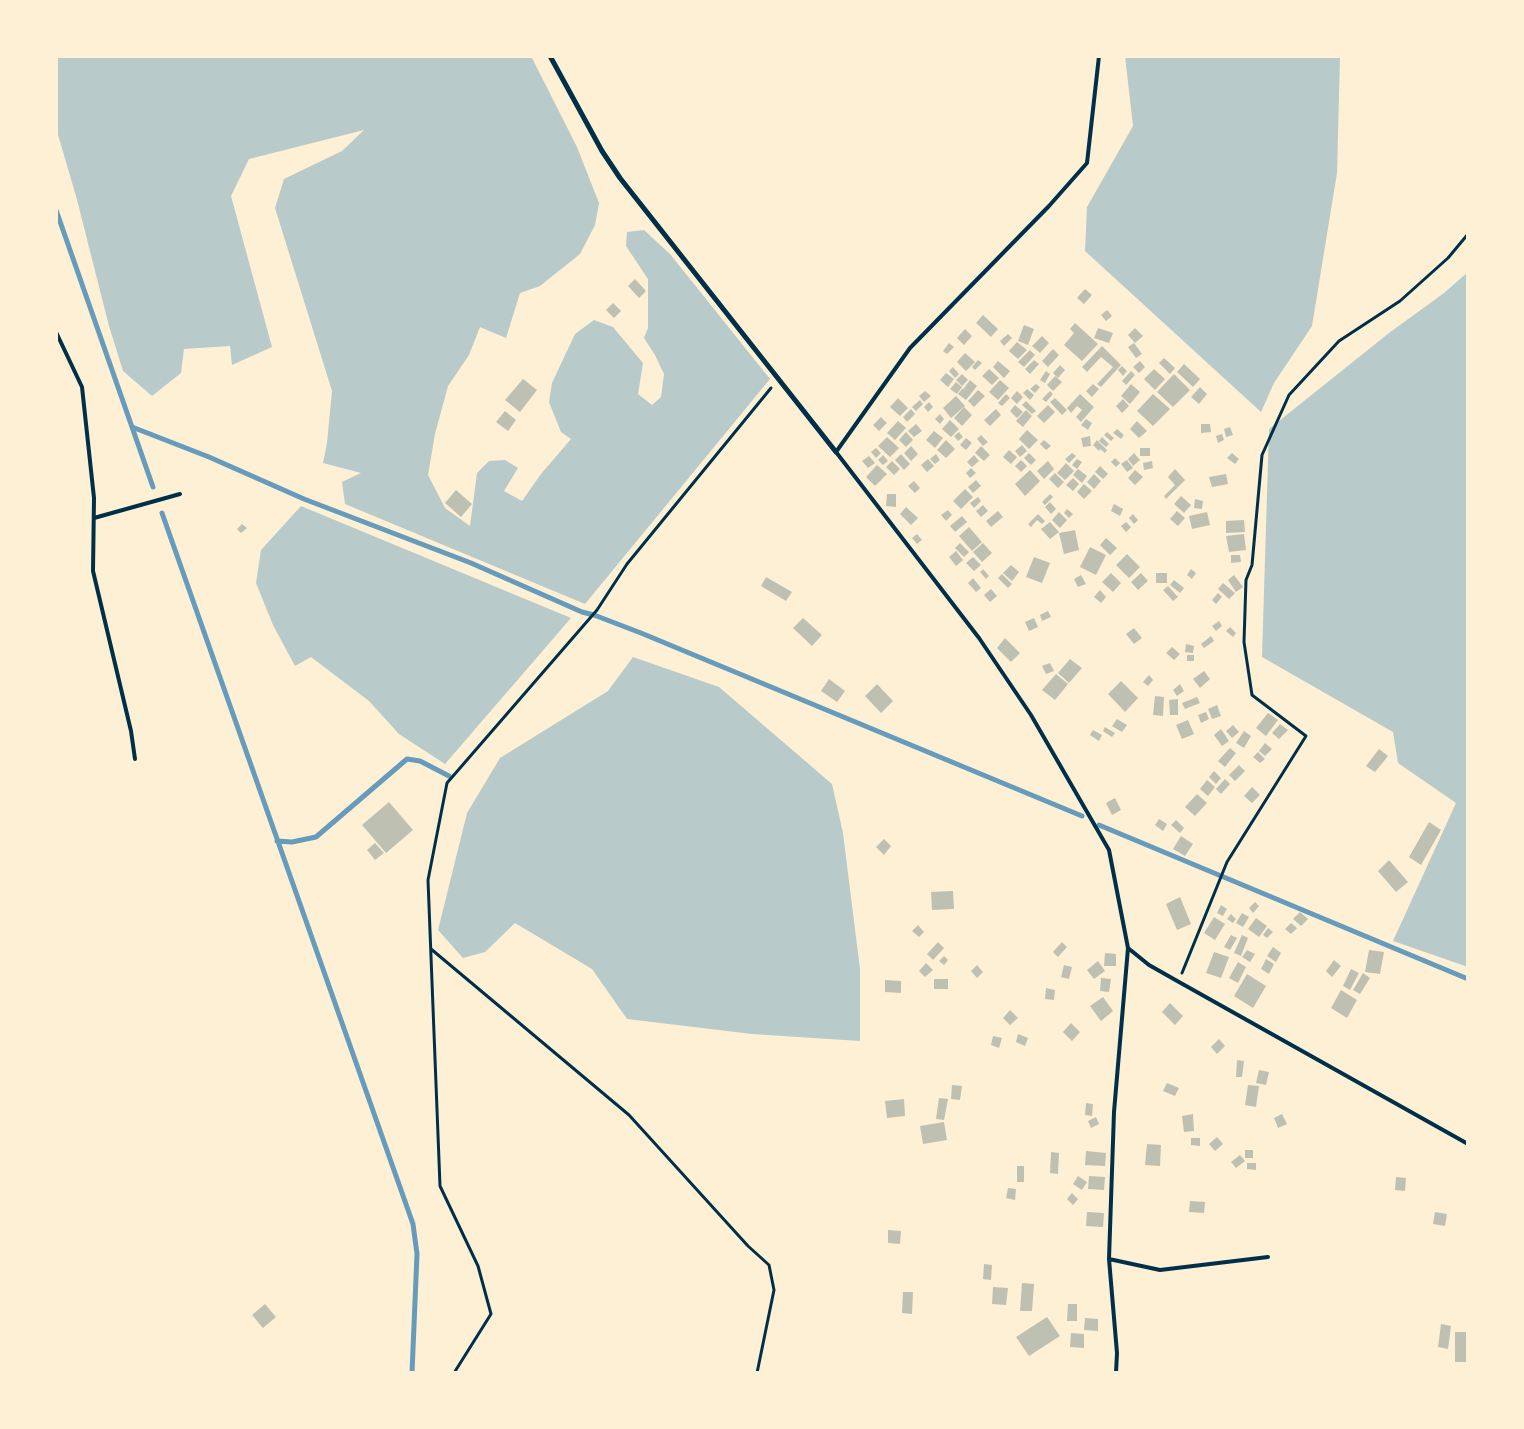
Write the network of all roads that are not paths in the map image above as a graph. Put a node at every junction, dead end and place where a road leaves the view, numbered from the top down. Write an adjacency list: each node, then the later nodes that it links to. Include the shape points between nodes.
1 (550, 56): 4 (street, via 620,178)
2 (1099, 56): 4 (lane, via 1087,163 910,348)
3 (56, 332): 6 (lane, via 82,387)
4 (836, 452): 8 (lane, via 979,638 1031,715 1109,850)
5 (180, 494): 6 (lane)
6 (94, 518): 7 (lane, via 93,571)
7 (135, 759)
8 (1128, 948): 9 (lane, via 1149,965); 11 (lane, via 1114,1112)
9 (1468, 1144)
10 (1268, 1257): 11 (lane, via 1160,1270)
11 (1109, 1259): 12 (lane)
12 (1116, 1373)

